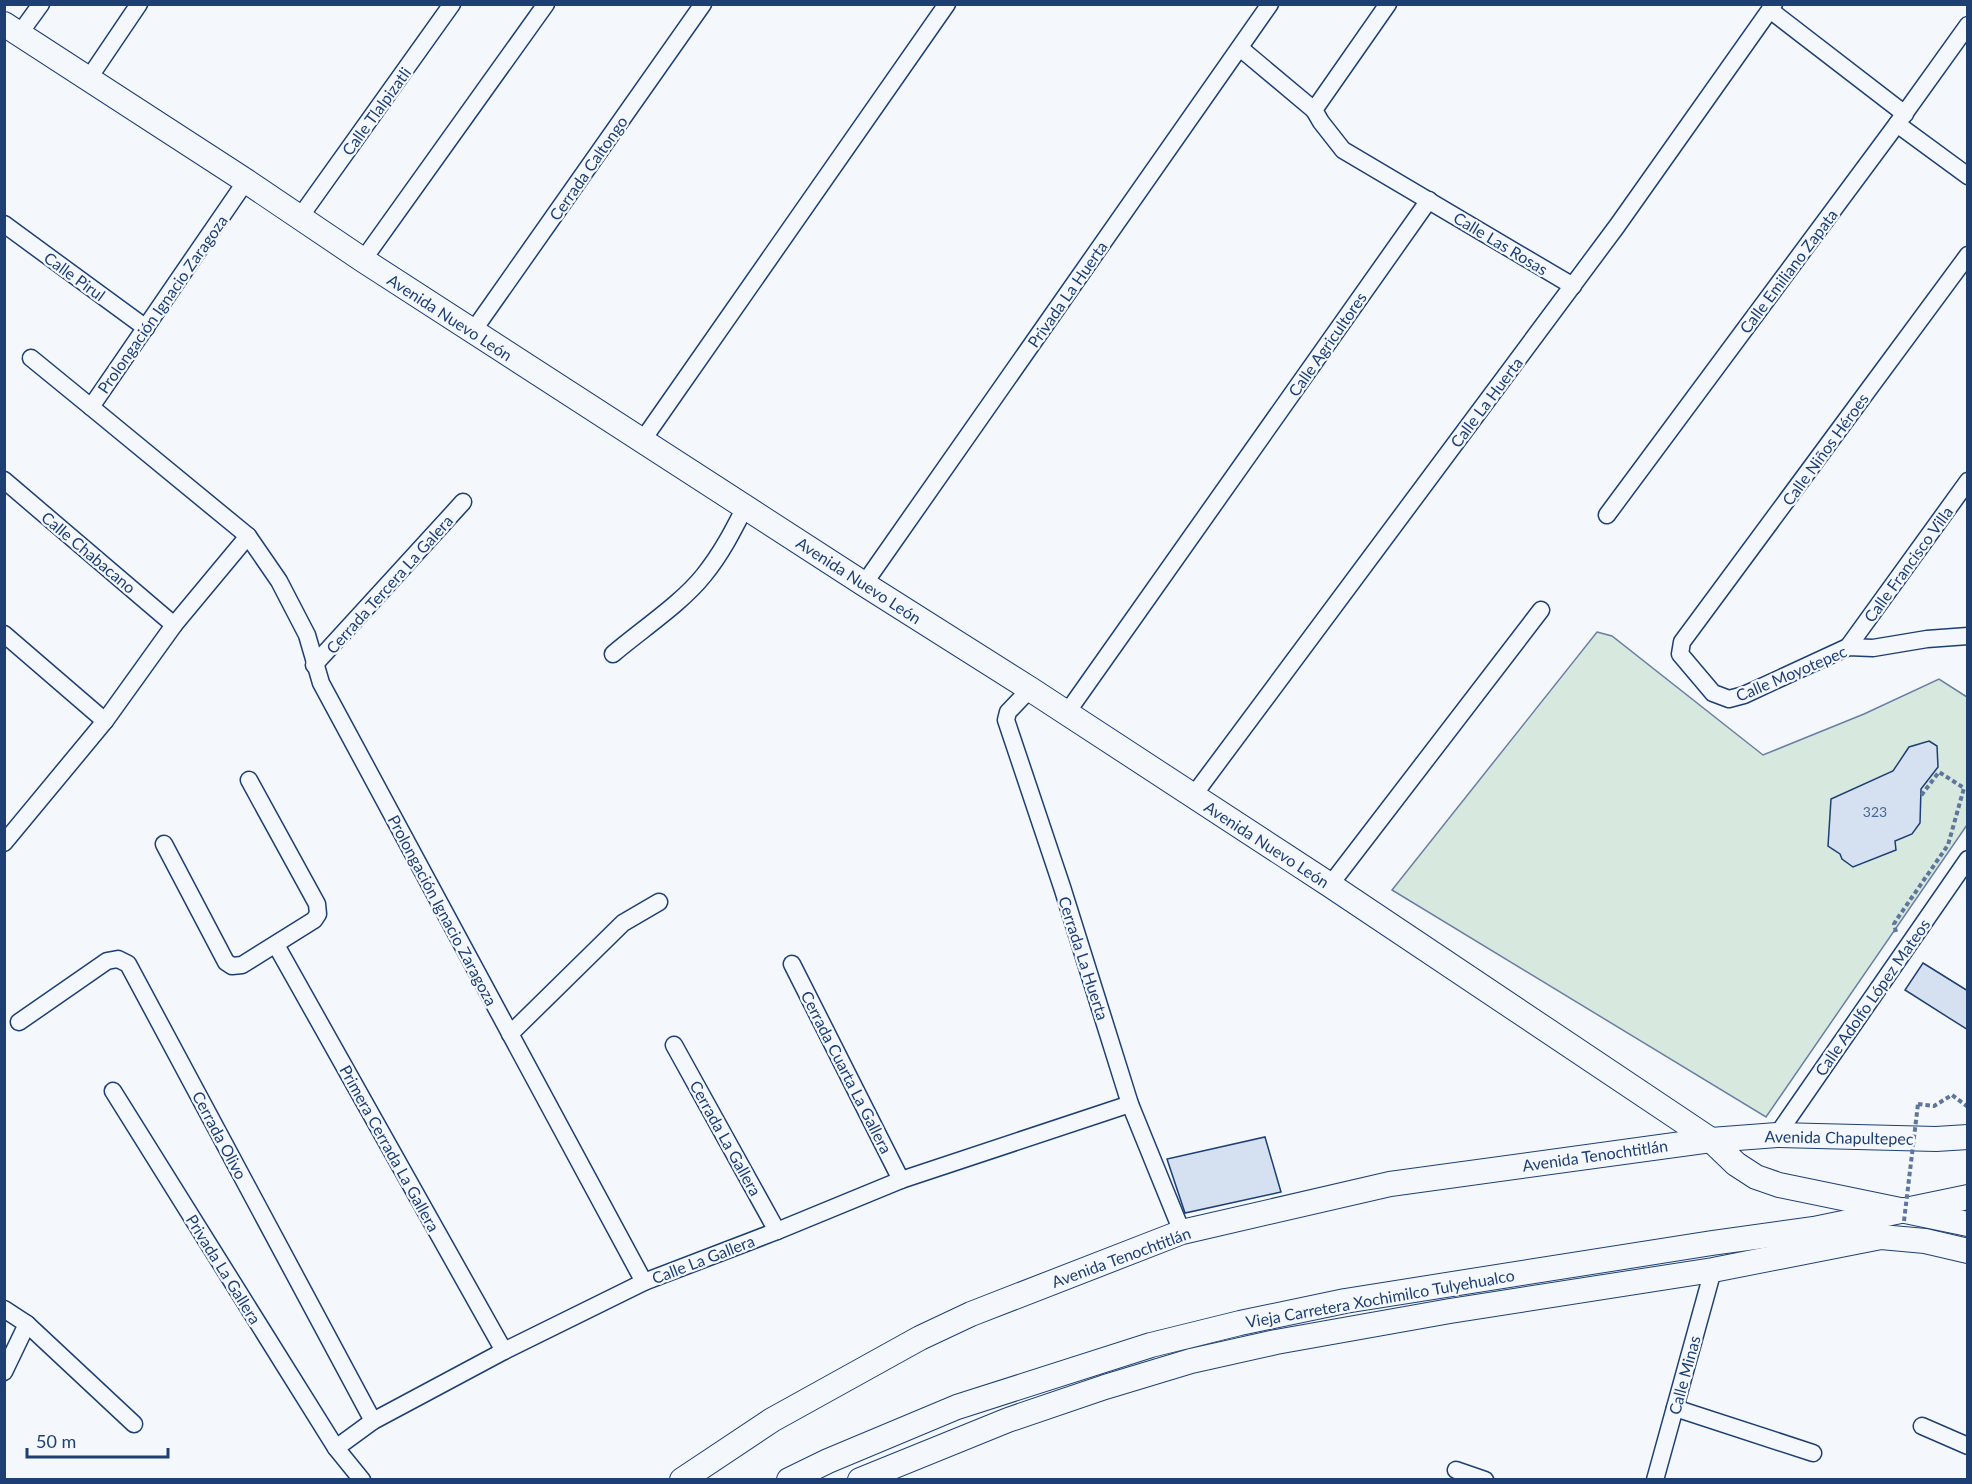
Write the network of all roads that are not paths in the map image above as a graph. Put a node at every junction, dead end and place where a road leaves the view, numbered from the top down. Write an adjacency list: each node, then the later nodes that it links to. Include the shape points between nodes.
1 (41, 4): 11 (street)
2 (139, 4): 13 (street)
3 (452, 4): 19 (street, Calle Tlalpizatli)
4 (546, 4): 22 (street)
5 (703, 4): 25 (street, Cerrada Caltongo)
6 (947, 4): 28 (street)
7 (1270, 4): 12 (street, Privada La Huerta)
8 (1388, 4): 14 (street)
9 (1772, 7): 15 (street); 23 (street, Calle La Huerta)
10 (1968, 25): 15 (street, Calle Emiliano Zapata)
11 (12, 28): 13 (street, Avenida Nuevo León)
12 (1240, 48): 14 (street); 35 (street, Privada La Huerta)
13 (89, 78): 17 (street, Avenida Nuevo León)
14 (1314, 110): 18 (street, via 1343,150)
15 (1901, 119): 16 (street); 33 (street, Calle Emiliano Zapata)
16 (1968, 176)
17 (246, 181): 19 (street, Avenida Nuevo León); 24 (street, Prolongación Ignacio Zaragoza)
18 (1429, 200): 23 (street, Calle Las Rosas); 45 (street, Calle Agricultores)
19 (300, 217): 22 (street, Avenida Nuevo León)
20 (4, 224): 24 (street, Calle Pirul)
21 (1968, 255): 40 (street, Calle Niños Héroes)
22 (363, 260): 25 (street, Avenida Nuevo León)
23 (1573, 286): 48 (street, Calle La Huerta)
24 (146, 328): 27 (street, Prolongación Ignacio Zaragoza)
25 (473, 331): 28 (street, Avenida Nuevo León)
26 (31, 358): 27 (street)
27 (91, 407): 34 (street, Prolongación Ignacio Zaragoza)
28 (642, 441): 32 (street, Avenida Nuevo León)
29 (4, 480): 37 (street, Calle Chabacano)
30 (1968, 481): 41 (street, Calle Francisco Villa)
31 (463, 502): 43 (street, Cerrada Tercera La Galera)
32 (745, 507): 35 (street, Avenida Nuevo León); 42 (street, via 703,576)
33 (1607, 515)
34 (248, 536): 37 (street); 43 (street, Prolongación Ignacio Zaragoza, via 279,580 307,635)
35 (864, 584): 44 (street, Avenida Nuevo León)
36 (1541, 610): 52 (street)
37 (174, 625): 46 (street)
38 (4, 634): 46 (street)
39 (1968, 636): 41 (street, Calle Moyotepec, via 1873,648)
40 (1682, 642): 41 (street, Calle Moyotepec, via 1680,654 1713,693 1729,699)
41 (1848, 647)
42 (612, 654)
43 (314, 665): 57 (street, Prolongación Ignacio Zaragoza)
44 (1030, 689): 45 (street, Avenida Nuevo León); 60 (street, Cerrada La Huerta, via 1008,712 1006,720)
45 (1066, 714): 48 (street, Avenida Nuevo León)
46 (105, 721): 49 (street)
47 (249, 780): 54 (street, via 318,914)
48 (1193, 796): 52 (street, Avenida Nuevo León)
49 (4, 843)
50 (164, 844): 54 (street, via 226,962 242,965)
51 (1968, 859): 61 (street, Calle Adolfo López Mateos)
52 (1330, 885): 64 (street, Avenida Nuevo León)
53 (659, 902): 57 (street, via 623,923)
54 (276, 945): 78 (street, Primera Cerrada La Gallera)
55 (792, 964): 66 (street, Cerrada Cuarta La Gallera)
56 (19, 1022): 81 (street, Cerrada Olivo, via 107,961 118,959 128,964)
57 (510, 1034): 75 (street, Prolongación Ignacio Zaragoza)
58 (674, 1045): 71 (street, Cerrada La Gallera)
59 (113, 1091): 85 (street, Privada La Gallera)
60 (1131, 1104): 66 (street, Calle La Gallera); 72 (street, Cerrada La Huerta)
61 (1777, 1134): 63 (street, Avenida Chapultepec); 64 (street, Avenida Chapultepec)
62 (1968, 1137): 63 (street, Avenida Chapultepec)
63 (1936, 1139): 65 (street)
64 (1711, 1140): 68 (street, Avenida Nuevo León, via 1756,1177); 72 (street, Avenida Tenochtitlán, via 1390,1184)
65 (1968, 1148)
66 (901, 1180): 71 (street, Calle La Gallera)
67 (1968, 1197): 68 (street)
68 (1903, 1216): 69 (street, Avenida Nuevo León); 70 (street)
69 (1968, 1224)
70 (1879, 1226): 73 (street); 74 (street); 90 (street, Vieja Carretera Xochimilco Tulyehualco, via 1814,1229 1712,1243 1345,1301 1240,1323 1151,1345 957,1407)
71 (777, 1231): 75 (street, Calle La Gallera)
72 (1182, 1232): 89 (street, Avenida Tenochtitlán, via 971,1314 920,1338 772,1420)
73 (1968, 1251)
74 (1713, 1270): 80 (street, Calle Minas); 91 (street, via 1450,1311 1276,1342 1191,1362 1008,1420)
75 (644, 1282): 78 (street, Calle La Gallera)
76 (4, 1309): 77 (street)
77 (27, 1324): 79 (street); 82 (street)
78 (504, 1351): 81 (street, Calle La Gallera)
79 (4, 1371)
80 (1675, 1408): 86 (street); 93 (street, Calle Minas)
81 (373, 1420): 85 (street, Calle La Gallera)
82 (134, 1424)
83 (1922, 1426): 84 (street)
84 (1968, 1446)
85 (336, 1448): 88 (street)
86 (1813, 1452)
87 (1456, 1470): 92 (street)
88 (362, 1479)
89 (682, 1479)
90 (789, 1479)
91 (860, 1479)
92 (1485, 1479)
93 (1656, 1479)

